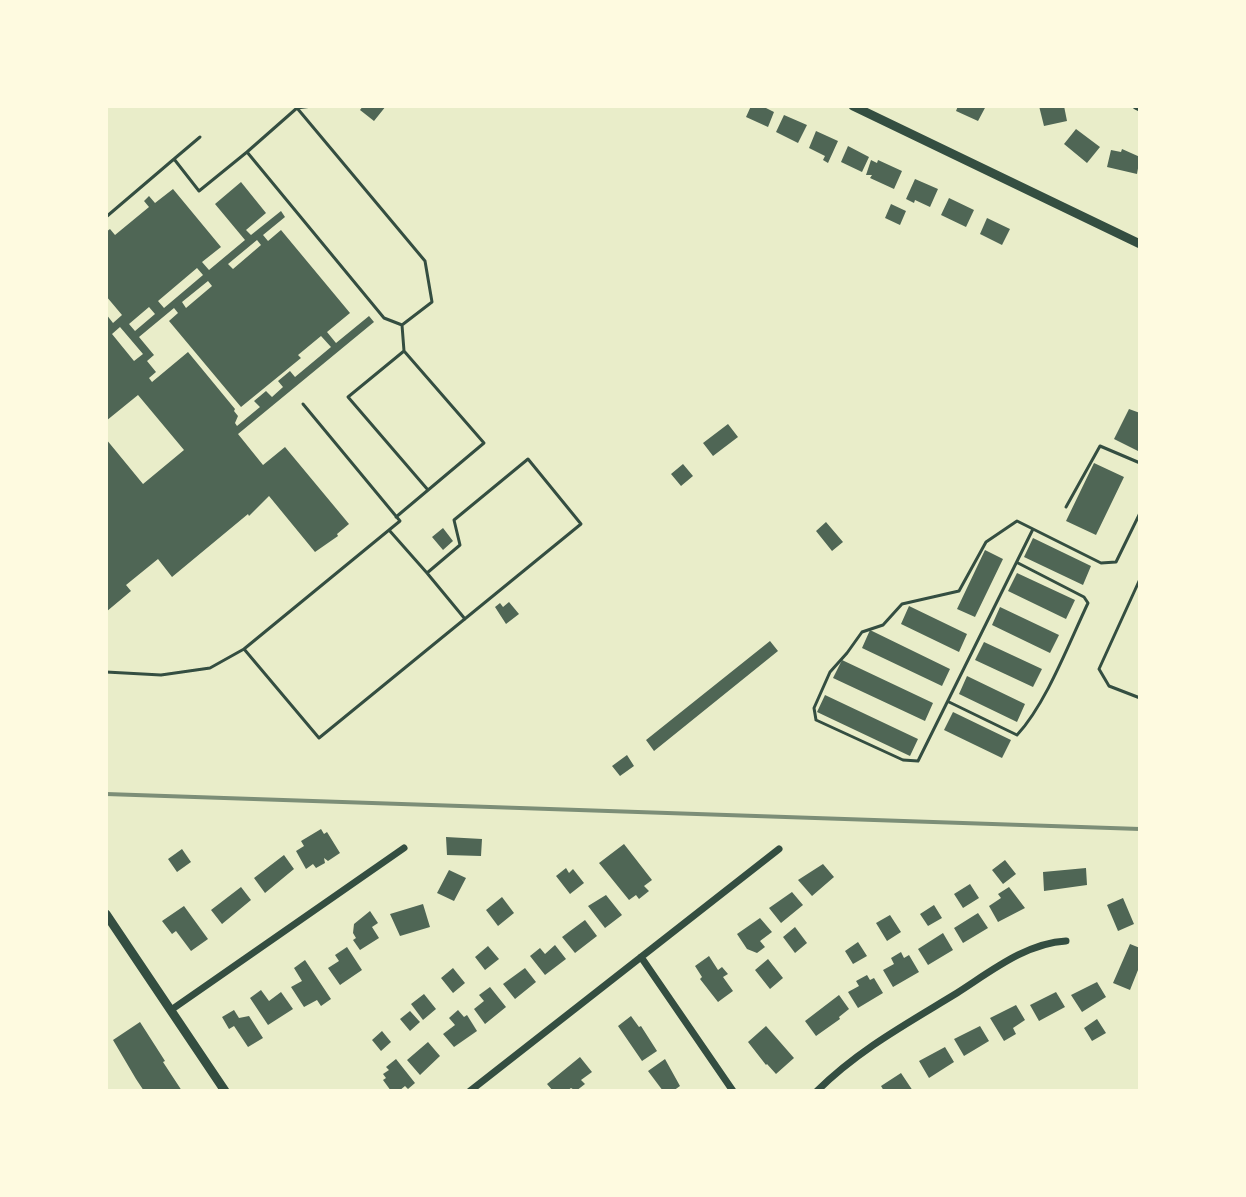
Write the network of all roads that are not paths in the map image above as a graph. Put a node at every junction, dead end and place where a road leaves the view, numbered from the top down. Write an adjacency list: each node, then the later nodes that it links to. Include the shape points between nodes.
1 (312, 106): 4 (lane)
2 (853, 106): 5 (street)
3 (880, 106): 5 (street)
4 (297, 107): 7 (lane); 11 (lane, via 425,261 432,302)
5 (875, 117): 10 (street)
6 (200, 137): 8 (lane)
7 (247, 152): 8 (lane, via 199,191); 11 (lane, via 384,318)
8 (174, 159): 9 (lane)
9 (106, 217)
10 (1140, 244)
11 (402, 325): 12 (lane)
12 (404, 351): 15 (lane, via 484,443); 15 (lane, via 348,397)
13 (303, 404): 18 (lane)
14 (1140, 463): 16 (lane, via 1100,446)
15 (428, 490): 18 (lane)
16 (1066, 507)
17 (1140, 513): 19 (lane, via 1116,562 1101,563)
18 (396, 517): 20 (lane, via 400,521)
19 (1033, 529): 21 (lane); 28 (lane, via 1017,521 986,542 959,591 902,604 883,625 862,632 830,672 814,708 816,720 903,760 918,761)
20 (389, 530): 22 (lane); 25 (lane)
21 (1017, 562): 28 (lane); 28 (lane, via 1084,597 1088,603 1072,637 1029,723 1017,735)
22 (427, 573): 24 (lane); 24 (lane, via 460,545 454,520 528,459 581,524)
23 (1140, 579): 27 (lane, via 1099,669 1109,686)
24 (465, 619): 25 (lane, via 319,738)
25 (244, 649): 26 (lane, via 210,668 161,675)
26 (106, 672)
27 (1140, 698)
28 (949, 702)
29 (404, 848): 34 (street)
30 (779, 849): 33 (street)
31 (106, 914): 34 (street)
32 (1066, 941): 38 (street, via 1009,960 878,1041)
33 (641, 957): 36 (street); 37 (street)
34 (171, 1010): 35 (street)
35 (225, 1091)
36 (470, 1091)
37 (733, 1091)
38 (817, 1091)

